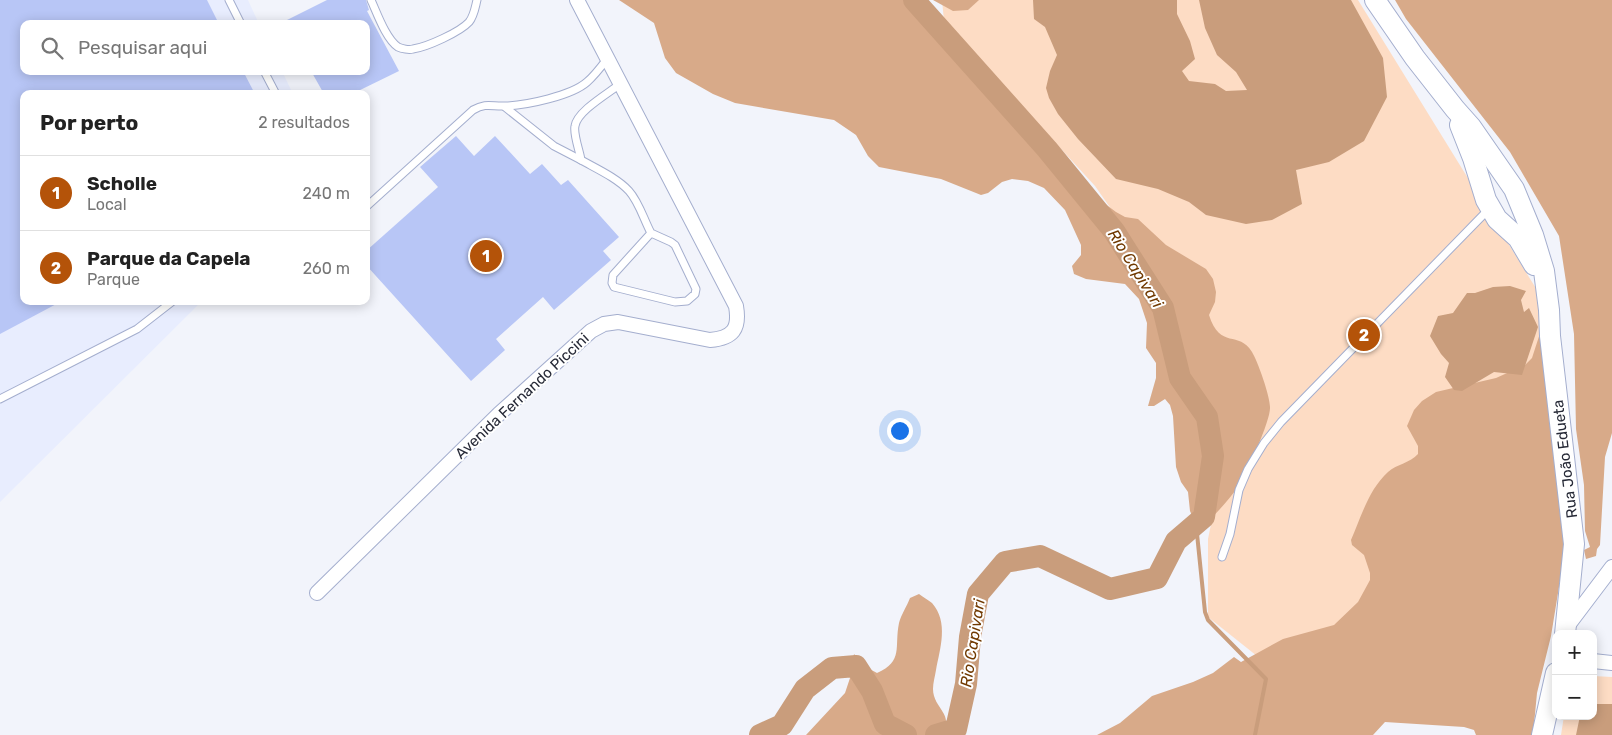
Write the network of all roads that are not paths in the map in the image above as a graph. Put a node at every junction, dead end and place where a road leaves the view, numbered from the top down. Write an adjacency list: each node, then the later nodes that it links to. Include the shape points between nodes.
1 (229, 0): 6 (lane)
2 (371, 0): 3 (lane, via 390,39 399,47 411,50 463,27 470,20)
3 (477, 0)
4 (577, 0): 7 (street, Avenida Fernando Piccini)
5 (1375, 0): 12 (street, Rua João Edueta)
6 (239, 20)
7 (608, 59): 9 (street, Avenida Fernando Piccini); 11 (lane, via 586,83 573,91)
8 (266, 75): 10 (lane)
9 (620, 84): 13 (lane, via 577,120 575,126); 23 (street, Avenida Fernando Piccini, via 736,306 738,320 733,332 724,339 710,340 618,322 604,324 591,331 499,414)
10 (274, 90)
11 (505, 107): 13 (lane, via 554,146); 15 (lane, via 489,104 473,110)
12 (1455, 109): 14 (street, Rua João Edueta, via 1471,127); 16 (street, Rua João Edueta)
13 (581, 160): 17 (lane, via 629,191)
14 (1517, 197): 16 (street, via 1507,216); 18 (street, Rua João Edueta, via 1536,242)
15 (370, 203)
16 (1491, 209): 18 (street, Rua João Edueta, via 1518,238); 21 (lane, via 1264,443 1239,490)
17 (651, 233): 17 (lane, via 671,242 678,251 696,289 687,301 674,302 617,289 612,283 613,274)
18 (1545, 283): 24 (street, Rua João Edueta, via 1574,544)
19 (169, 305): 20 (lane, via 137,329)
20 (0, 400)
21 (1222, 557)
22 (1612, 566): 25 (street)
23 (316, 593)
24 (1565, 630)
25 (1566, 630)
26 (1597, 662): 27 (street)
27 (1612, 663)
28 (1556, 675): 29 (street)
29 (1542, 735)

